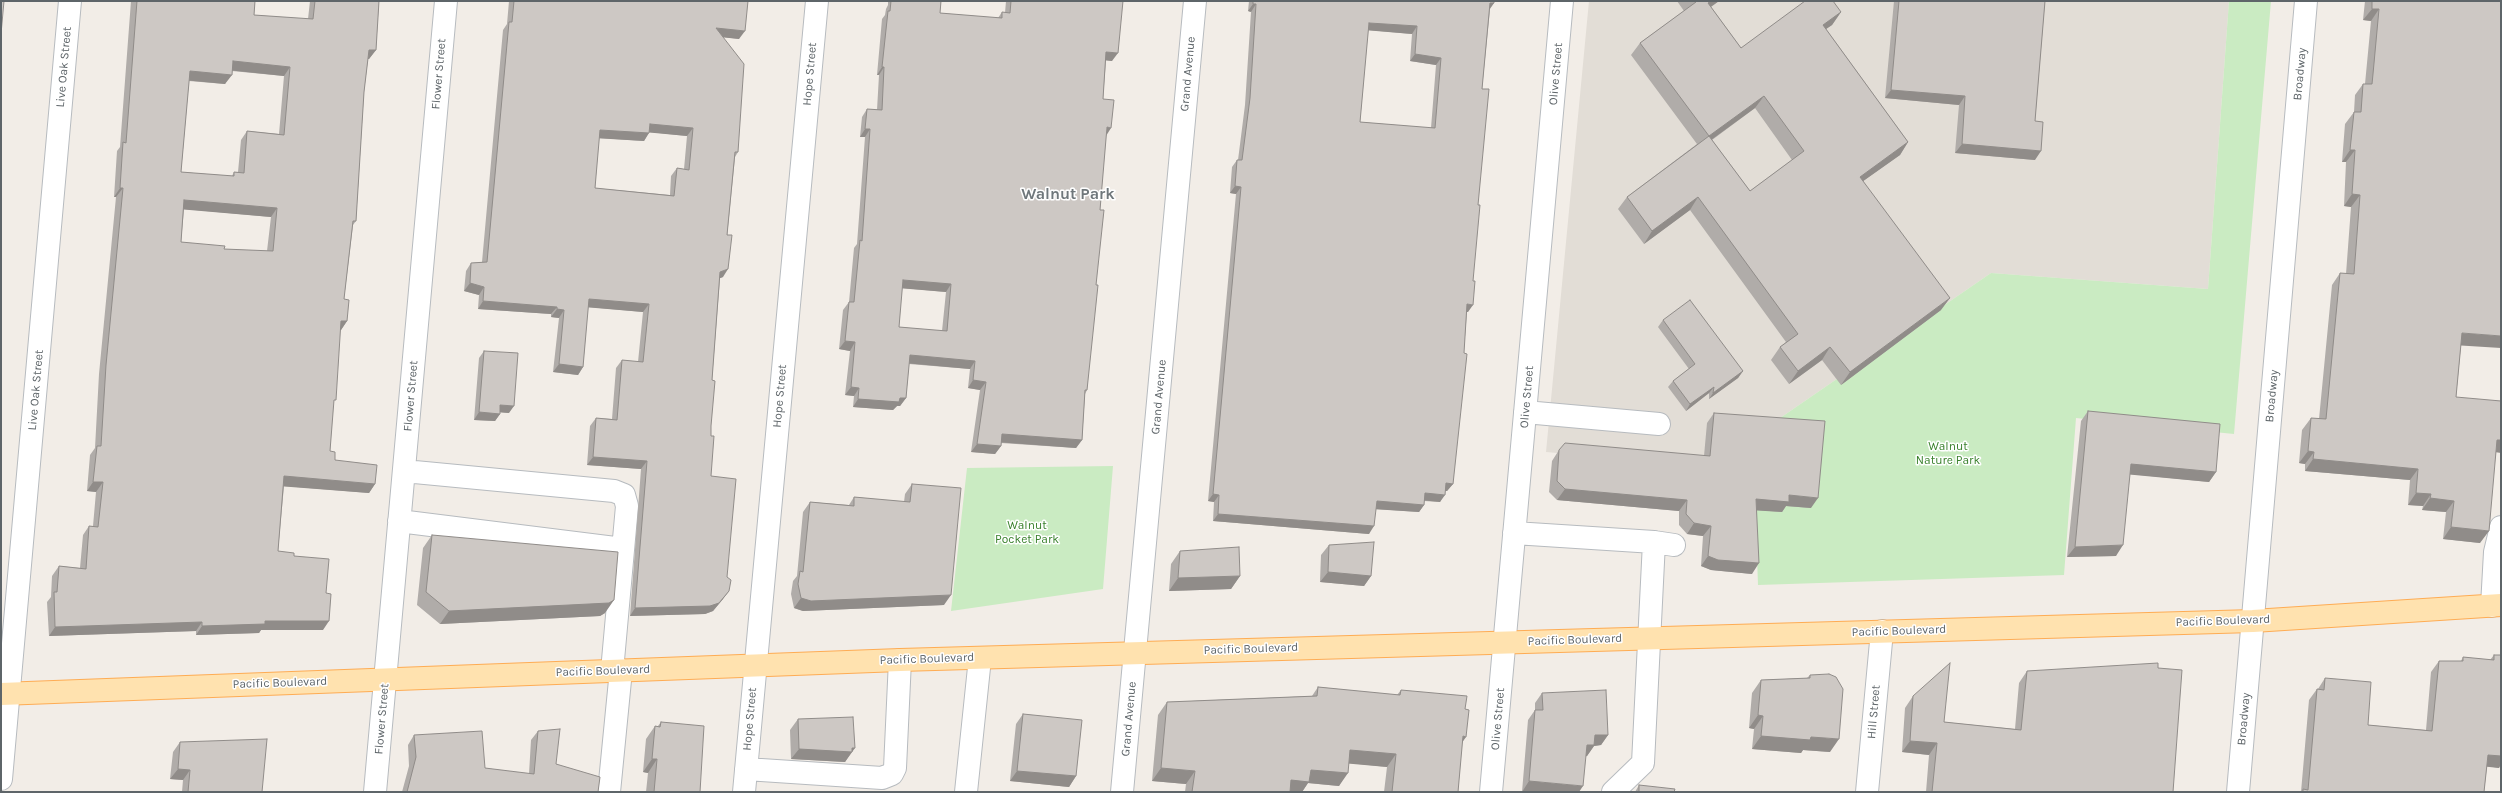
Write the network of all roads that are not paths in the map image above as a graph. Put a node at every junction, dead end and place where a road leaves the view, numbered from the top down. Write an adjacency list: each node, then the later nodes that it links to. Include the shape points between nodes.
1 (70, 1): 25 (street, Live Oak Street)
2 (446, 1): 9 (street, Flower Street)
3 (816, 1): 22 (street, Hope Street)
4 (1195, 1): 19 (street, Grand Avenue)
5 (1562, 1): 7 (street, Olive Street)
6 (2306, 1): 15 (street, Broadway)
7 (1525, 412): 8 (street); 12 (street, Olive Street)
8 (1659, 424)
9 (404, 471): 10 (street, Flower Street); 13 (street, via 614,490 624,496 627,506)
10 (400, 521): 13 (street); 24 (street, Flower Street)
11 (2501, 527): 14 (street, via 2496,552)
12 (1514, 533): 17 (street, via 1664,544); 18 (street, Olive Street)
13 (623, 549): 23 (street)
14 (2496, 606): 15 (main road, Pacific Boulevard)
15 (2253, 621): 16 (main road, Pacific Boulevard); 36 (street, Broadway)
16 (1882, 632): 17 (main road, Pacific Boulevard); 35 (street, Hill Street)
17 (1649, 638): 18 (main road, Pacific Boulevard); 34 (street, via 1643,763)
18 (1505, 642): 19 (main road, Pacific Boulevard); 33 (street, Olive Street)
19 (1135, 653): 20 (main road, Pacific Boulevard); 32 (street, Grand Avenue)
20 (980, 658): 21 (main road, Pacific Boulevard); 31 (street)
21 (900, 660): 22 (main road, Pacific Boulevard); 26 (street, via 895,768 892,774 882,778)
22 (755, 665): 23 (main road, Pacific Boulevard); 26 (street, Hope Street)
23 (616, 670): 24 (main road, Pacific Boulevard); 29 (street)
24 (385, 679): 25 (main road, Pacific Boulevard); 28 (street, Flower Street)
25 (5, 694): 27 (street, Live Oak Street)
26 (746, 769): 30 (street, Hope Street)
27 (1, 779)
28 (375, 792)
29 (609, 792)
30 (744, 792)
31 (966, 792)
32 (1122, 792)
33 (1491, 792)
34 (1613, 792)
35 (1867, 792)
36 (2238, 792)

